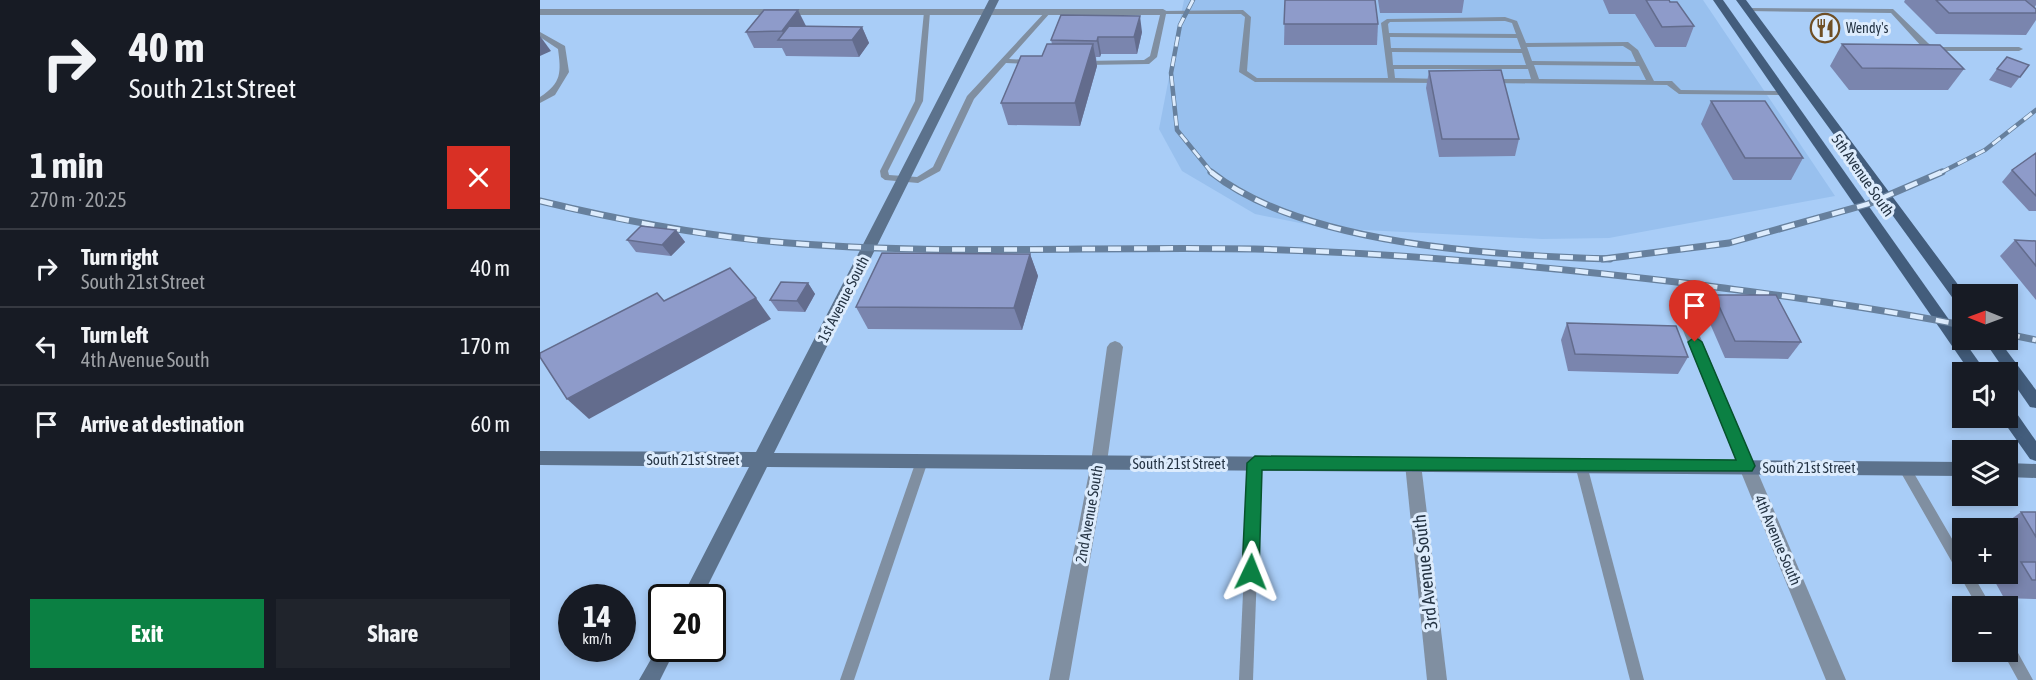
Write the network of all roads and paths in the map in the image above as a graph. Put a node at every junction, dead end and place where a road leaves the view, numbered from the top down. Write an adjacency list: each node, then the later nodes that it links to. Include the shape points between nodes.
1 (994, 0): 10 (main road, 1st Avenue South)
2 (1718, 0): 30 (main road, 5th Avenue South)
3 (1838, 0): 6 (lane)
4 (1883, 0): 7 (lane)
5 (1745, 5): 6 (lane); 32 (main road, 5th Avenue South)
6 (1848, 10): 7 (lane)
7 (1893, 11): 17 (lane, via 1932,48)
8 (540, 12): 9 (street)
9 (927, 12): 10 (street); 19 (lane, via 919,101 884,171 885,177 918,180 937,169 970,98)
10 (988, 12): 11 (street); 52 (main road, 1st Avenue South)
11 (1048, 12): 12 (street); 19 (lane)
12 (1163, 12): 21 (lane, via 1153,57 1146,62); 25 (lane, via 1243,12 1248,17 1243,72 1255,80)
13 (540, 34): 31 (lane, via 562,48 565,72 552,93)
14 (1386, 35): 15 (lane); 15 (lane, via 1384,23 1389,20 1505,19 1515,22); 18 (lane)
15 (1520, 36): 16 (lane)
16 (1524, 48): 18 (lane); 22 (lane, via 1624,44 1634,50); 23 (lane)
17 (2019, 49)
18 (1388, 50): 24 (lane)
19 (1004, 62): 20 (lane)
20 (1039, 62)
21 (1074, 63)
22 (1641, 63): 23 (lane); 29 (lane)
23 (1530, 65): 24 (lane); 28 (lane)
24 (1390, 67): 25 (lane)
25 (1392, 81): 26 (lane)
26 (1447, 81)
27 (1481, 81): 28 (lane)
28 (1536, 82): 29 (lane)
29 (1651, 83): 30 (lane, via 1669,83 1680,92)
30 (1782, 93): 36 (main road, 5th Avenue South)
31 (540, 101)
32 (1952, 286)
33 (1678, 301): 46 (street, 4th Avenue South)
34 (1115, 347): 42 (street, 2nd Avenue South)
35 (1998, 350): 37 (main road)
36 (1971, 362)
37 (2036, 402)
38 (2018, 428): 39 (main road)
39 (2036, 454)
40 (540, 458): 41 (main road, South 21st Street)
41 (922, 461): 42 (main road, South 21st Street); 56 (lane)
42 (1099, 462): 43 (main road, South 21st Street); 57 (street, 2nd Avenue South)
43 (1255, 463): 44 (main road, South 21st Street); 58 (lane)
44 (1413, 464): 45 (main road, South 21st Street); 59 (street, 3rd Avenue South)
45 (1581, 465): 46 (main road, South 21st Street); 60 (lane)
46 (1747, 466): 47 (main road, South 21st Street); 61 (street, 4th Avenue South)
47 (1905, 467): 48 (main road, South 21st Street); 51 (lane)
48 (1952, 469)
49 (2018, 470): 50 (main road)
50 (2036, 471)
51 (1952, 550)
52 (699, 584)
53 (659, 662): 55 (main road)
54 (2016, 662): 62 (lane)
55 (649, 680)
56 (847, 680)
57 (1059, 680)
58 (1246, 680)
59 (1437, 680)
60 (1637, 680)
61 (1836, 680)
62 (2026, 680)

